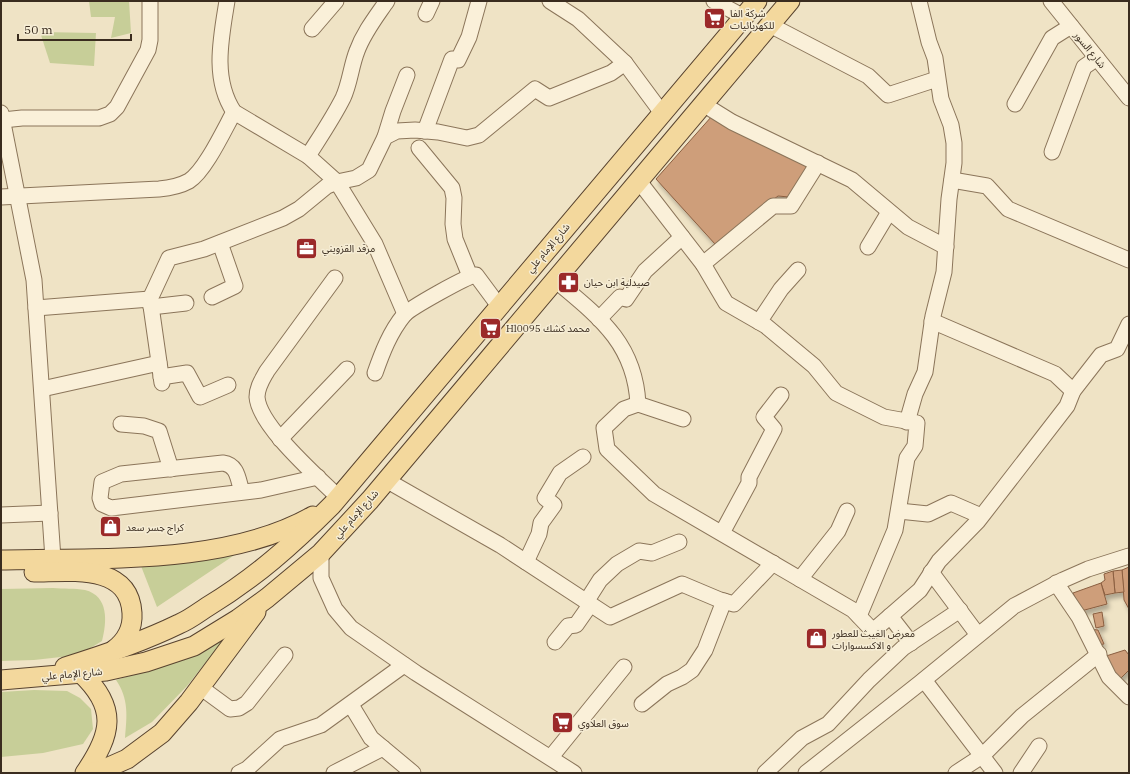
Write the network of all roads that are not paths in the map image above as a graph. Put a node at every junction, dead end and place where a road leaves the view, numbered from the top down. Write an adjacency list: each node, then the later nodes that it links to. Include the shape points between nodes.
1 (150, 1): 25 (street, via 151,29 148,50 122,99 110,114 99,118)
2 (227, 1): 23 (street, via 220,65 226,101)
3 (336, 1): 15 (street)
4 (387, 1): 30 (street, via 364,35 343,97)
5 (479, 1): 26 (street, via 469,37 458,60 452,60)
6 (550, 1): 17 (street, via 578,19)
7 (714, 1): 12 (street)
8 (757, 1): 12 (main road, شارع الإمام علي)
9 (790, 1): 13 (main road, شارع الإمام علي)
10 (919, 1): 19 (street, via 935,58)
11 (1051, 1): 14 (street, شارع السور)
12 (744, 17): 24 (main road, شارع الإمام علي)
13 (770, 25): 19 (street, via 868,76 888,95); 21 (main road, شارع الإمام علي)
14 (1071, 26): 16 (street, شارع السور); 22 (street, via 1052,38)
15 (312, 29)
16 (1097, 58): 20 (street, شارع السور); 29 (street, via 1084,66)
17 (625, 63): 24 (street); 26 (street, via 611,73 549,98 535,89 479,135 467,138)
18 (407, 75): 27 (street)
19 (937, 79): 33 (street, via 954,143)
20 (1129, 98)
21 (703, 104): 31 (street, via 732,122); 32 (main road, شارع الإمام علي)
22 (1015, 104)
23 (234, 112): 30 (street); 35 (street, via 207,160 191,180 178,186)
24 (662, 113): 51 (main road, شارع الإمام علي)
25 (2, 116): 35 (street)
26 (425, 131): 27 (street, via 397,131)
27 (385, 137): 34 (street, via 369,170 356,178)
28 (419, 148): 45 (street, via 452,188 455,239)
29 (1052, 152)
30 (308, 156): 34 (street)
31 (818, 163): 37 (street, via 852,180); 43 (street, via 791,206 773,206)
32 (638, 180): 38 (street); 47 (main road, شارع الإمام علي)
33 (952, 180): 41 (street); 42 (street, via 987,186 1008,209)
34 (337, 182): 39 (street, via 327,186 283,218); 53 (street, via 375,244)
35 (18, 196): 36 (street); 52 (street, via 34,280)
36 (1, 197)
37 (889, 212): 40 (street); 41 (street, via 908,227)
38 (682, 237): 43 (street); 54 (street, via 645,271 626,299 620,296)
39 (220, 243): 48 (street, via 235,286); 49 (street, via 169,258)
40 (868, 247)
41 (946, 247): 55 (street, via 944,272)
42 (1129, 260)
43 (703, 264): 56 (street, via 726,303)
44 (798, 270): 56 (street)
45 (470, 276): 51 (street, via 476,275); 53 (street)
46 (335, 278): 70 (street, via 258,386 257,398 262,412)
47 (555, 280): 54 (street); 74 (main road, شارع الإمام علي)
48 (212, 297)
49 (150, 303): 50 (street); 52 (street); 59 (street)
50 (186, 303)
51 (499, 306): 76 (main road, شارع الإمام علي)
52 (36, 308): 63 (street)
53 (405, 314): 61 (street, via 385,347)
54 (599, 319): 66 (street, via 620,343 627,357 637,383)
55 (932, 321): 64 (street, via 1055,374); 68 (street, via 925,372)
56 (759, 322): 68 (street, via 814,366 836,393 884,417)
57 (1129, 324): 58 (street)
58 (1125, 341): 64 (street, via 1117,349 1101,355)
59 (159, 363): 62 (street, via 161,380 187,373 200,397); 63 (street)
60 (346, 369): 70 (street)
61 (375, 373)
62 (228, 385)
63 (42, 388): 79 (street)
64 (1073, 391): 82 (street, via 1066,406)
65 (781, 395): 83 (street, via 764,417 774,429)
66 (638, 404): 67 (street); 83 (street, via 624,409 604,428 607,449 654,494)
67 (683, 419)
68 (907, 422): 78 (street, via 917,423 915,446 908,458)
69 (121, 424): 72 (street, via 144,426 159,432)
70 (280, 439): 73 (street)
71 (583, 457): 89 (street, via 560,473 545,498 554,504 541,523 539,534)
72 (171, 469): 75 (street, via 230,464 236,469); 75 (street, via 120,474 102,482 102,504 111,508)
73 (318, 477): 75 (street); 76 (street)
74 (386, 480): 81 (main road, شارع الإمام علي); 89 (street)
75 (242, 492)
76 (335, 501): 81 (main road); 87 (main road, via 295,526 274,535 232,546 180,555); 104 (main road, شارع الإمام علي, via 293,544 224,597 180,624)
77 (847, 511): 93 (street, via 838,531)
78 (898, 511): 82 (street, via 928,514 951,503); 99 (street, via 895,530)
79 (50, 513): 80 (street); 87 (street)
80 (1, 514)
81 (357, 514): 85 (main road, شارع الإمام علي)
82 (982, 516): 91 (street, via 939,560)
83 (722, 533): 90 (street)
84 (679, 542): 97 (street, via 652,553 639,551 617,564 600,580)
85 (321, 554): 95 (main road, شارع الإمام علي); 107 (street, via 321,578 335,609 351,628)
86 (1129, 556): 94 (street, via 1088,569)
87 (53, 559): 88 (main road)
88 (1, 560)
89 (526, 562): 97 (street)
90 (773, 563): 93 (street); 96 (street, via 734,604)
91 (931, 572): 98 (street); 100 (street, via 920,590)
92 (1, 573): 104 (main road, via 89,571 116,583 128,597 133,620 127,636)
93 (800, 579): 99 (street)
94 (1056, 584): 101 (street, via 1014,606); 105 (street, via 1079,617)
95 (267, 598): 109 (main road, شارع الإمام علي, via 194,646 106,672); 113 (main road)
96 (724, 601): 97 (street, via 682,584 610,617); 115 (street, via 705,650 692,670 667,684)
97 (588, 603): 102 (street, via 576,625 568,626)
98 (960, 610): 101 (street); 103 (street)
99 (859, 616): 100 (street, via 873,630)
100 (890, 616): 103 (street)
101 (978, 635): 112 (street)
102 (555, 642)
103 (911, 643): 127 (street, via 869,680 828,724 802,738)
104 (110, 653): 110 (main road, شارع الإمام علي)
105 (1098, 654): 114 (street, via 1109,678); 119 (street, via 1022,716)
106 (285, 655): 113 (street, via 247,704 239,708 230,709)
107 (404, 665): 116 (street); 120 (street)
108 (624, 667): 120 (street)
109 (81, 673): 110 (main road, شارع الإمام علي); 121 (main road, via 94,685 104,701 107,719 106,738)
110 (29, 678): 111 (main road)
111 (1, 680)
112 (924, 680): 119 (street); 128 (street)
113 (200, 687): 122 (main road, via 162,733 127,758)
114 (1129, 697)
115 (642, 704)
116 (351, 705): 118 (street, via 371,738); 123 (street, via 321,725 280,739 247,769)
117 (1039, 746): 131 (street)
118 (383, 748): 124 (street); 125 (street)
119 (982, 756): 129 (street); 130 (street)
120 (552, 758): 126 (street)
121 (85, 773)
122 (90, 773)
123 (239, 773)
124 (334, 773)
125 (413, 773)
126 (574, 773)
127 (765, 773)
128 (806, 773)
129 (956, 773)
130 (995, 773)
131 (1020, 773)

